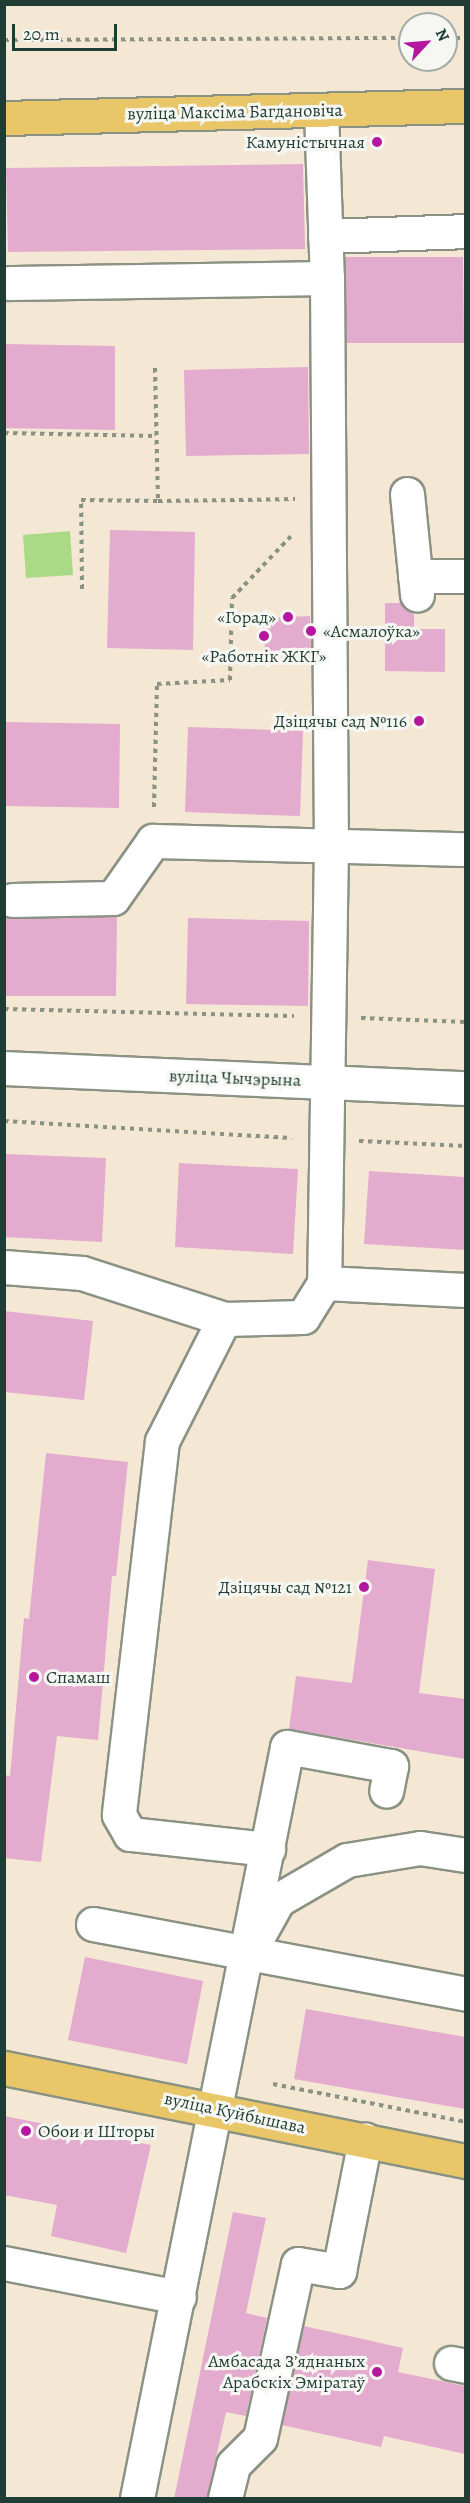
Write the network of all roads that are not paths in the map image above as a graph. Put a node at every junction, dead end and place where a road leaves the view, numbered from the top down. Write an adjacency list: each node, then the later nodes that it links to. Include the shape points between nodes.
1 (465, 106): 2 (main road, вуліца Максіма Багдановіча)
2 (321, 110): 3 (main road, вуліца Максіма Багдановіча); 5 (street)
3 (4, 117)
4 (465, 231): 5 (street)
5 (325, 236): 6 (street)
6 (327, 278): 7 (street); 10 (street)
7 (9, 283)
8 (407, 494): 9 (street, via 416,585)
9 (465, 576)
10 (331, 846): 11 (street); 12 (street, via 153,841 114,898); 14 (street)
11 (465, 849)
12 (12, 900)
13 (4, 1068): 14 (street, вуліца Чычэрына)
14 (330, 1081): 15 (street, вуліца Чычэрына); 17 (street)
15 (465, 1088)
16 (4, 1267): 19 (street, via 82,1273)
17 (324, 1283): 18 (street); 19 (street, via 303,1317)
18 (465, 1290)
19 (224, 1319): 21 (street, via 162,1441 118,1815 130,1834)
20 (386, 1791): 21 (street, via 391,1766 287,1747)
21 (268, 1849): 24 (street)
22 (465, 1855): 24 (street, via 420,1848 347,1860 278,1900)
23 (93, 1924): 24 (street)
24 (248, 1953): 25 (street); 27 (street)
25 (465, 1994)
26 (4, 2068): 27 (main road, вуліца Куйбышава)
27 (217, 2108): 28 (main road, вуліца Куйбышава); 31 (street)
28 (365, 2140): 29 (main road, вуліца Куйбышава); 33 (street, via 339,2271 298,2264 260,2438 232,2465)
29 (465, 2161)
30 (4, 2263): 31 (street)
31 (179, 2297): 32 (street)
32 (137, 2499)
33 (225, 2499)

